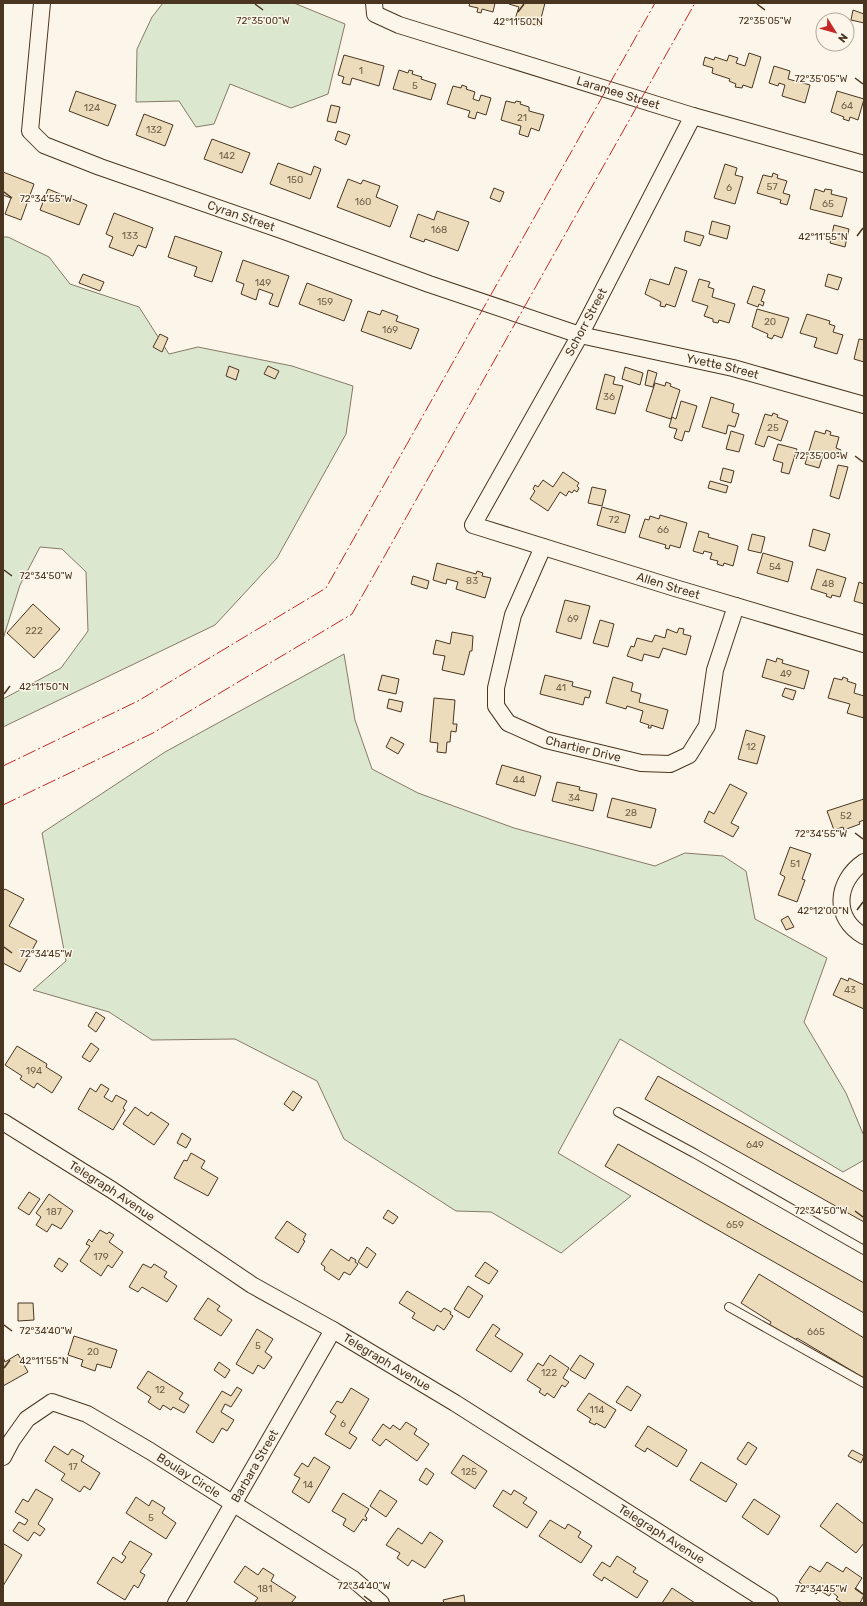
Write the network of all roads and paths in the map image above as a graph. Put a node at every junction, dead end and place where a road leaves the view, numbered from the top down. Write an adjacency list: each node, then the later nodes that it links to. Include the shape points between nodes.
1 (42, 3): 5 (street, Cyran Street, via 30,131 44,145 100,168)
2 (374, 9): 3 (street, Laramee Street, via 399,25)
3 (693, 116): 4 (street, Laramee Street); 5 (street, Schorr Street)
4 (864, 164)
5 (580, 335): 6 (street, Yvette Street, via 733,368); 7 (street, Schorr Street)
6 (864, 405)
7 (473, 525): 8 (street, Allen Street)
8 (543, 547): 9 (street, Allen Street); 9 (street, Chartier Drive, via 513,616 496,688 496,706 508,723 546,740 641,763 670,764 689,755 706,726 715,670)
9 (736, 606): 10 (street, Allen Street)
10 (864, 644)
11 (864, 862): 12 (street, via 847,879 842,902 850,925)
12 (864, 936)
13 (618, 1112): 15 (lane)
14 (3, 1122): 17 (street, Telegraph Avenue, via 112,1190 252,1285)
15 (864, 1250)
16 (728, 1307): 18 (lane)
17 (333, 1330): 20 (street, Barbara Street); 23 (street, Telegraph Avenue)
18 (864, 1382)
19 (3, 1457): 20 (street, Boulay Circle, via 27,1419 52,1402 87,1414)
20 (232, 1504): 21 (street, Barbara Street); 22 (street, Boulay Circle, via 353,1579)
21 (176, 1603)
22 (381, 1603)
23 (770, 1603)

